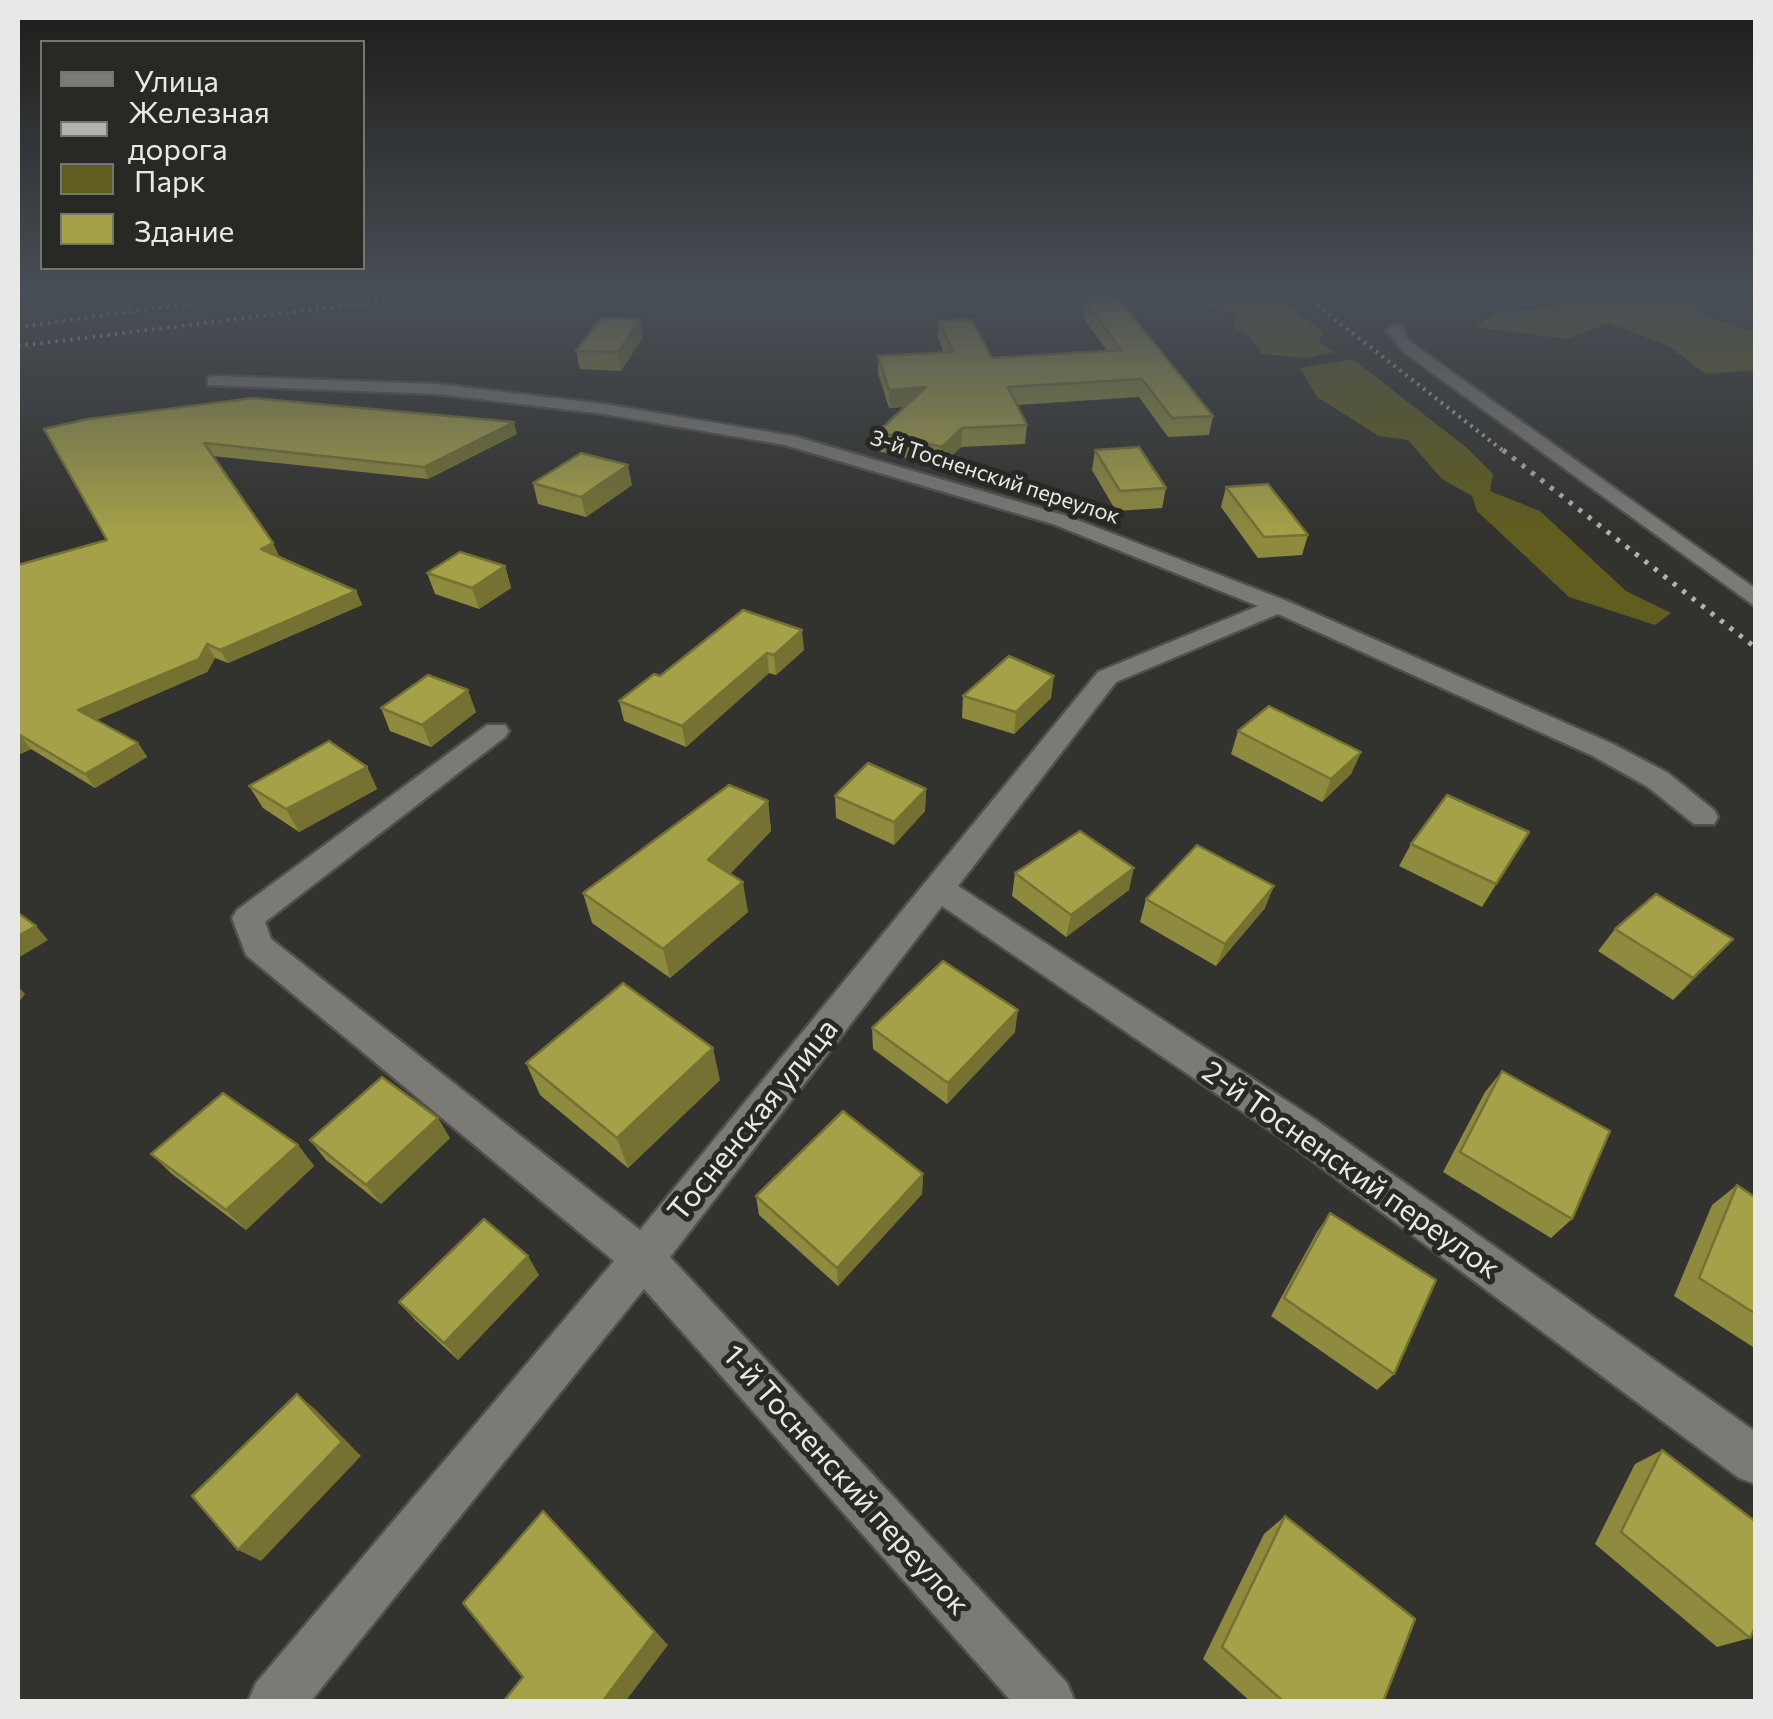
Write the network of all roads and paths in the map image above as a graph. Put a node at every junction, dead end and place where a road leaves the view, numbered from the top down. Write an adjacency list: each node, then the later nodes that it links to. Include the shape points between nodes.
1 (1447, 376): 3 (street)
2 (214, 381): 4 (street, 3-й Тосненский переулок, via 436,390 787,440 1060,520)
3 (1756, 600)
4 (1279, 606): 6 (street, 3-й Тосненский переулок, via 1604,750 1658,780); 7 (street, Тосненская улица, via 1108,677)
5 (496, 731): 8 (street, 1-й Тосненский переулок, via 248,918 257,946)
6 (1704, 817)
7 (938, 889): 8 (street, Тосненская улица); 9 (street, 2-й Тосненский переулок, via 1303,1132)
8 (643, 1258): 10 (street, Тосненская улица); 11 (street, 1-й Тосненский переулок)
9 (1756, 1461)
10 (275, 1702)
11 (1048, 1702)

